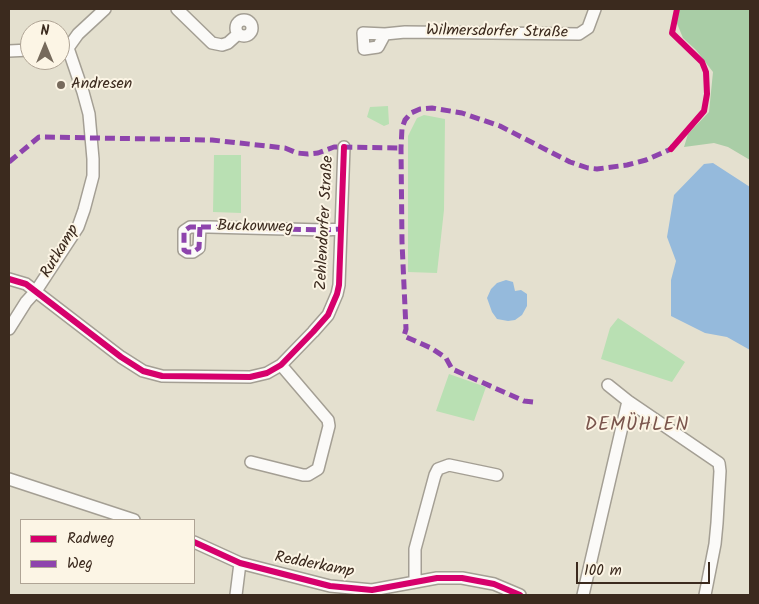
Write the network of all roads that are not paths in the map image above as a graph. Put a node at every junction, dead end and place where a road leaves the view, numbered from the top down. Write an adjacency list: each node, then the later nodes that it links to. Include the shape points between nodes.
1 (105, 9): 6 (street)
2 (177, 9): 4 (street, via 212,43 228,43)
3 (595, 9): 5 (street, Wilmersdorfer Straße, via 588,28 579,34)
4 (238, 34)
5 (385, 34)
6 (70, 42)
7 (70, 61): 12 (street, Rutkamp, via 84,92 89,114 93,176 78,227)
8 (344, 147): 10 (street, Zehlendorfer Straße)
9 (200, 227): 10 (street, Buckowweg)
10 (341, 230): 14 (street, Zehlendorfer Straße, via 339,285 334,302 328,315)
11 (9, 279): 12 (street, Zehlendorfer Straße)
12 (36, 291): 13 (street, Rutkamp); 14 (street, Zehlendorfer Straße, via 143,371 162,376 250,376 267,373)
13 (9, 329)
14 (281, 365): 17 (street, via 328,420 318,469 303,475)
15 (608, 385): 16 (street)
16 (628, 401): 26 (street); 27 (street, via 719,463 716,537)
17 (251, 462)
18 (497, 475): 23 (street, via 449,465 438,469 415,549)
19 (9, 479): 20 (street)
20 (131, 519)
21 (195, 542): 22 (street, Redderkamp)
22 (240, 563): 23 (street, Redderkamp, via 330,586 372,590); 24 (street)
23 (415, 582): 25 (street, Redderkamp, via 437,578 477,580)
24 (236, 595)
25 (520, 595)
26 (582, 595)
27 (705, 595)

